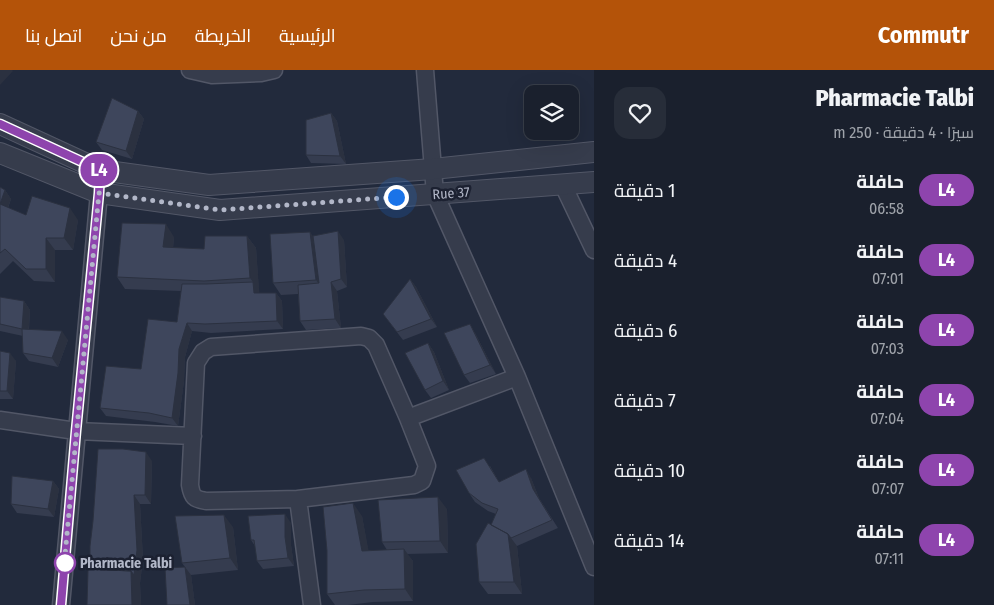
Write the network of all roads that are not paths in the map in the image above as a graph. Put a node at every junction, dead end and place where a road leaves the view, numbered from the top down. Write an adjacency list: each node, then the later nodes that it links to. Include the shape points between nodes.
1 (190, 70): 2 (street, via 212,75)
2 (274, 70)
3 (425, 70): 7 (street)
4 (0, 124): 8 (street, Rue 37)
5 (594, 152): 7 (street, Rue 37)
6 (0, 153): 11 (street, Rue 37)
7 (433, 169): 8 (street, Rue 37, via 209,185); 12 (street)
8 (100, 170): 11 (street)
9 (594, 182): 10 (street, Rue 37)
10 (563, 185): 12 (street, Rue 37); 13 (street)
11 (99, 193): 12 (street, Rue 37, via 220,210); 17 (street)
12 (435, 194): 14 (street)
13 (594, 250)
14 (517, 377): 15 (street); 20 (street)
15 (408, 418): 18 (street, via 376,345 369,338 211,347 196,363); 19 (street, via 427,466 422,481 414,486)
16 (0, 420): 17 (street)
17 (76, 431): 18 (street); 21 (street)
18 (193, 436): 19 (street, via 190,485 197,500)
19 (298, 499): 22 (street)
20 (594, 566)
21 (61, 605)
22 (312, 605)

